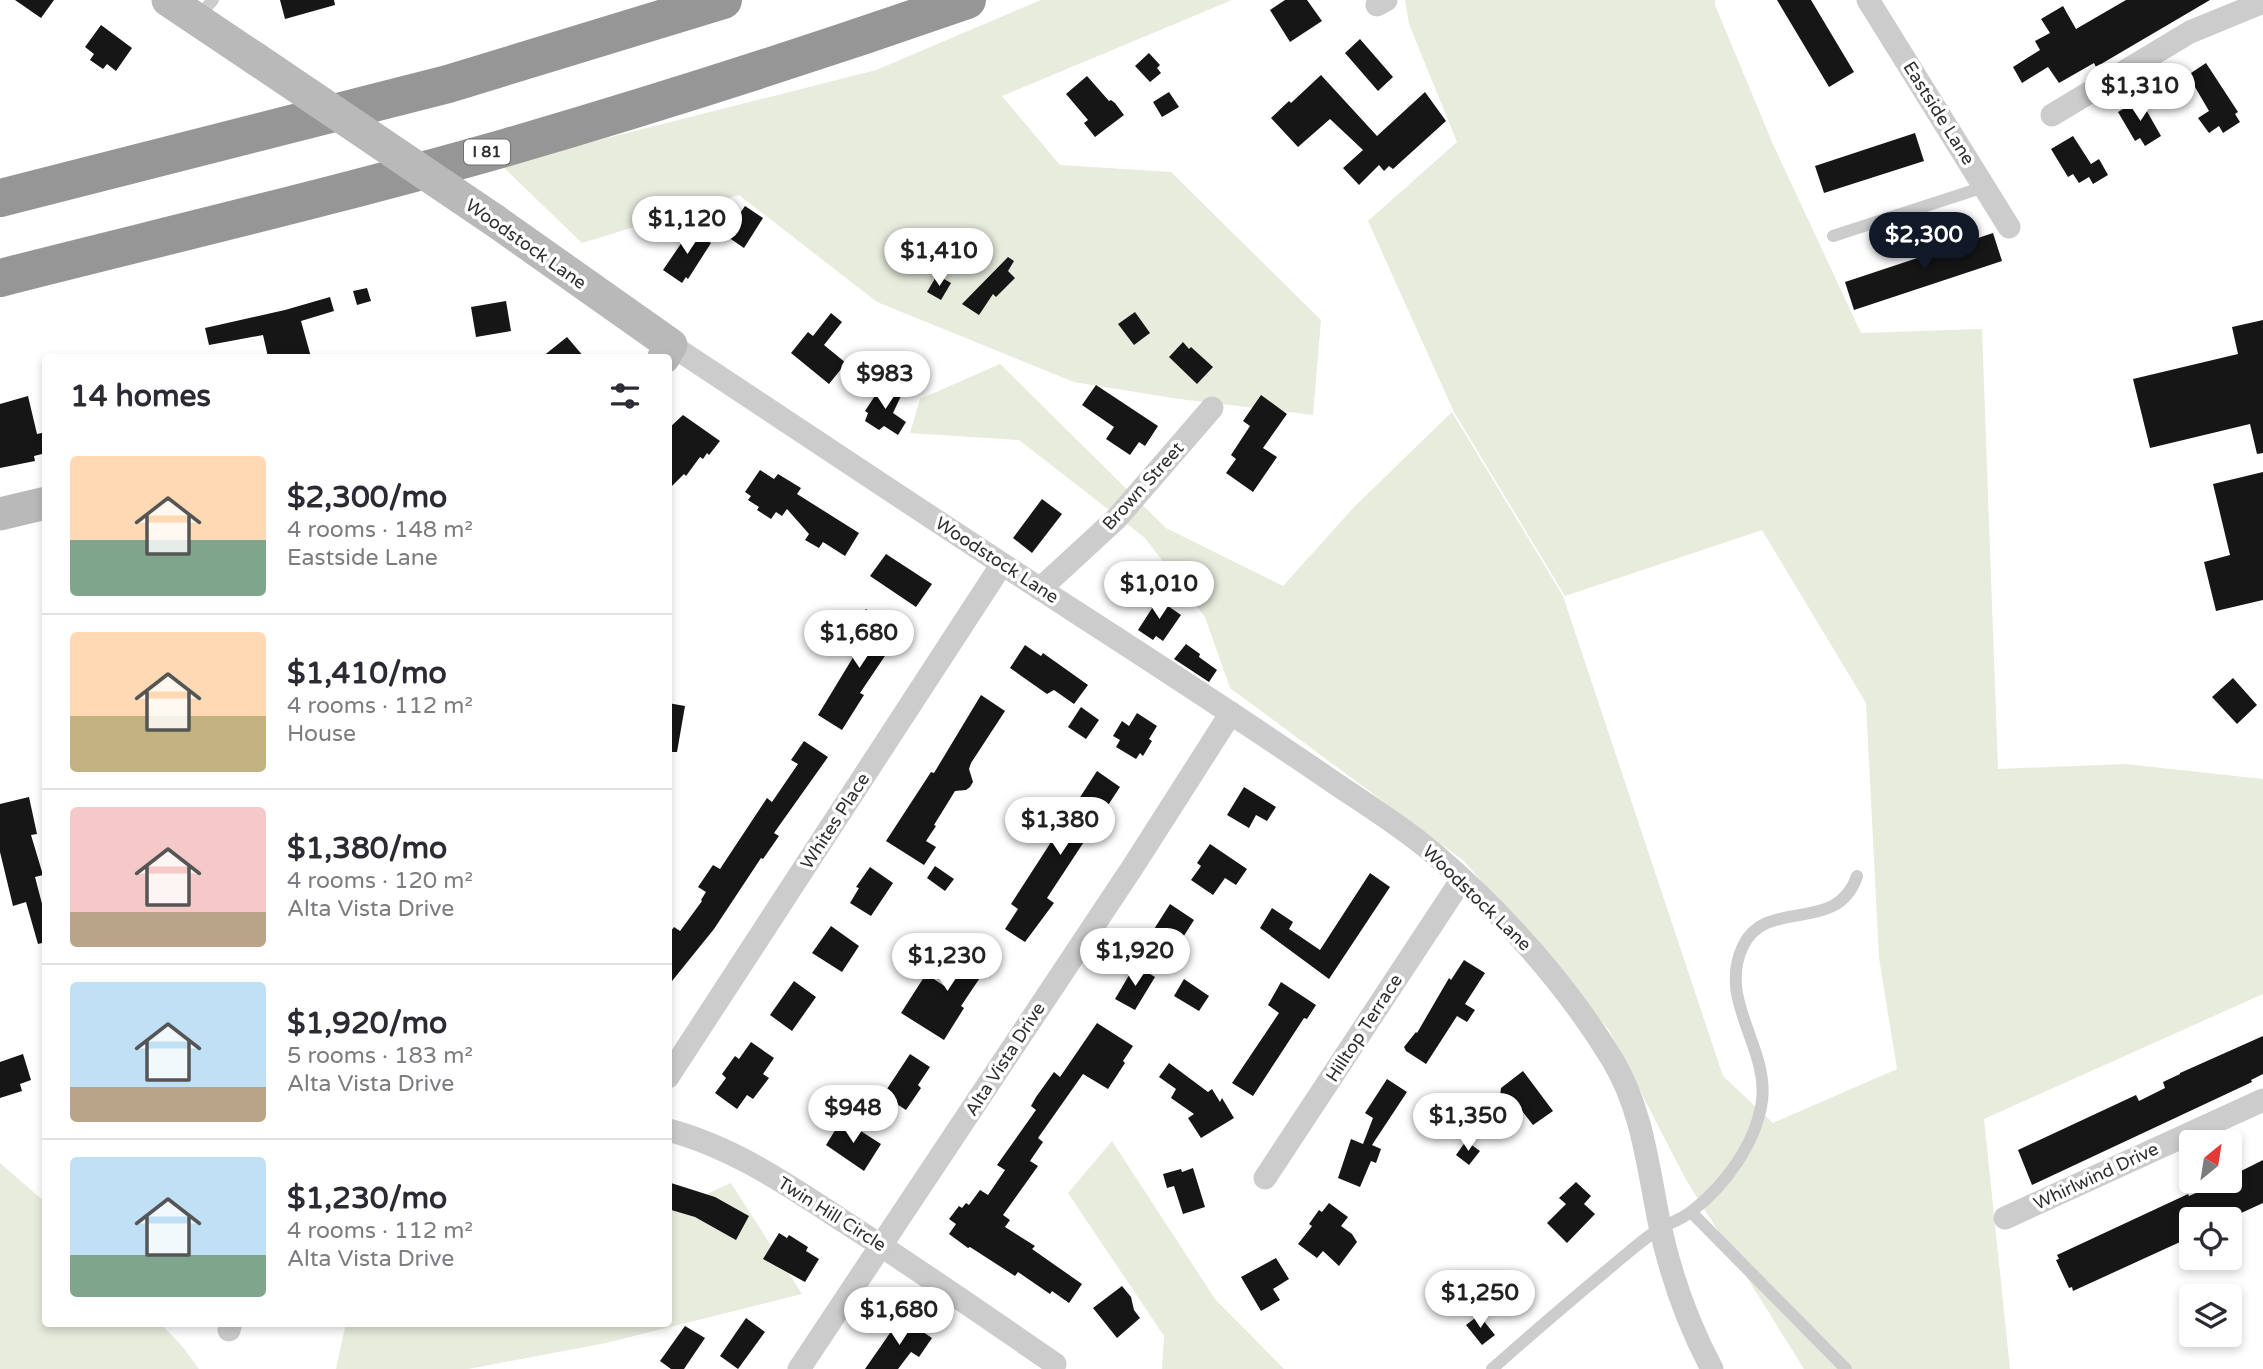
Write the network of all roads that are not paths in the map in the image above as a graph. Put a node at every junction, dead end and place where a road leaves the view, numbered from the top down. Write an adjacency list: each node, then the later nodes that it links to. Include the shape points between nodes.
1 (168, 0): 6 (street, Woodstock Lane)
2 (723, 0): 9 (highway, via 448,84)
3 (967, 0): 12 (highway, I 81, via 659,103 517,144)
4 (1868, 0): 8 (street, Eastside Lane)
5 (2263, 2): 7 (street, via 2190,32)
6 (205, 9): 13 (street, Woodstock Lane, bridge, via 256,59 494,220)
7 (2052, 115)
8 (1984, 187): 10 (street, Eastside Lane); 11 (lane)
9 (0, 198)
10 (2009, 227)
11 (1833, 236)
12 (0, 278)
13 (668, 351): 17 (street, Woodstock Lane)
14 (1212, 408): 18 (street, Brown Street, via 1117,518)
15 (42, 504): 16 (street)
16 (0, 514)
17 (1002, 564): 18 (street, Woodstock Lane); 22 (street, Whites Place)
18 (1040, 589): 19 (street, Woodstock Lane)
19 (1231, 713): 21 (street, Woodstock Lane, via 1429,849); 29 (street, Alta Vista Drive)
20 (1857, 876): 26 (lane, via 1847,896 1834,907 1773,920 1760,926 1742,948 1735,987 1760,1069 1762,1100 1754,1129 1734,1166)
21 (1462, 878): 25 (street, Hilltop Terrace); 28 (street, Woodstock Lane, via 1530,948 1611,1058 1635,1111)
22 (672, 1071)
23 (2263, 1100): 27 (street, Whirlwind Drive)
24 (672, 1131): 29 (street, Twin Hill Circle, via 737,1156)
25 (1265, 1178)
26 (1691, 1212): 28 (lane); 34 (lane)
27 (2004, 1218)
28 (1661, 1228): 32 (lane); 33 (street, Woodstock Lane, via 1681,1301)
29 (882, 1246): 30 (street, Twin Hill Circle); 31 (street, Alta Vista Drive)
30 (1055, 1364)
31 (799, 1369)
32 (1492, 1369)
33 (1712, 1369)
34 (1846, 1369)

